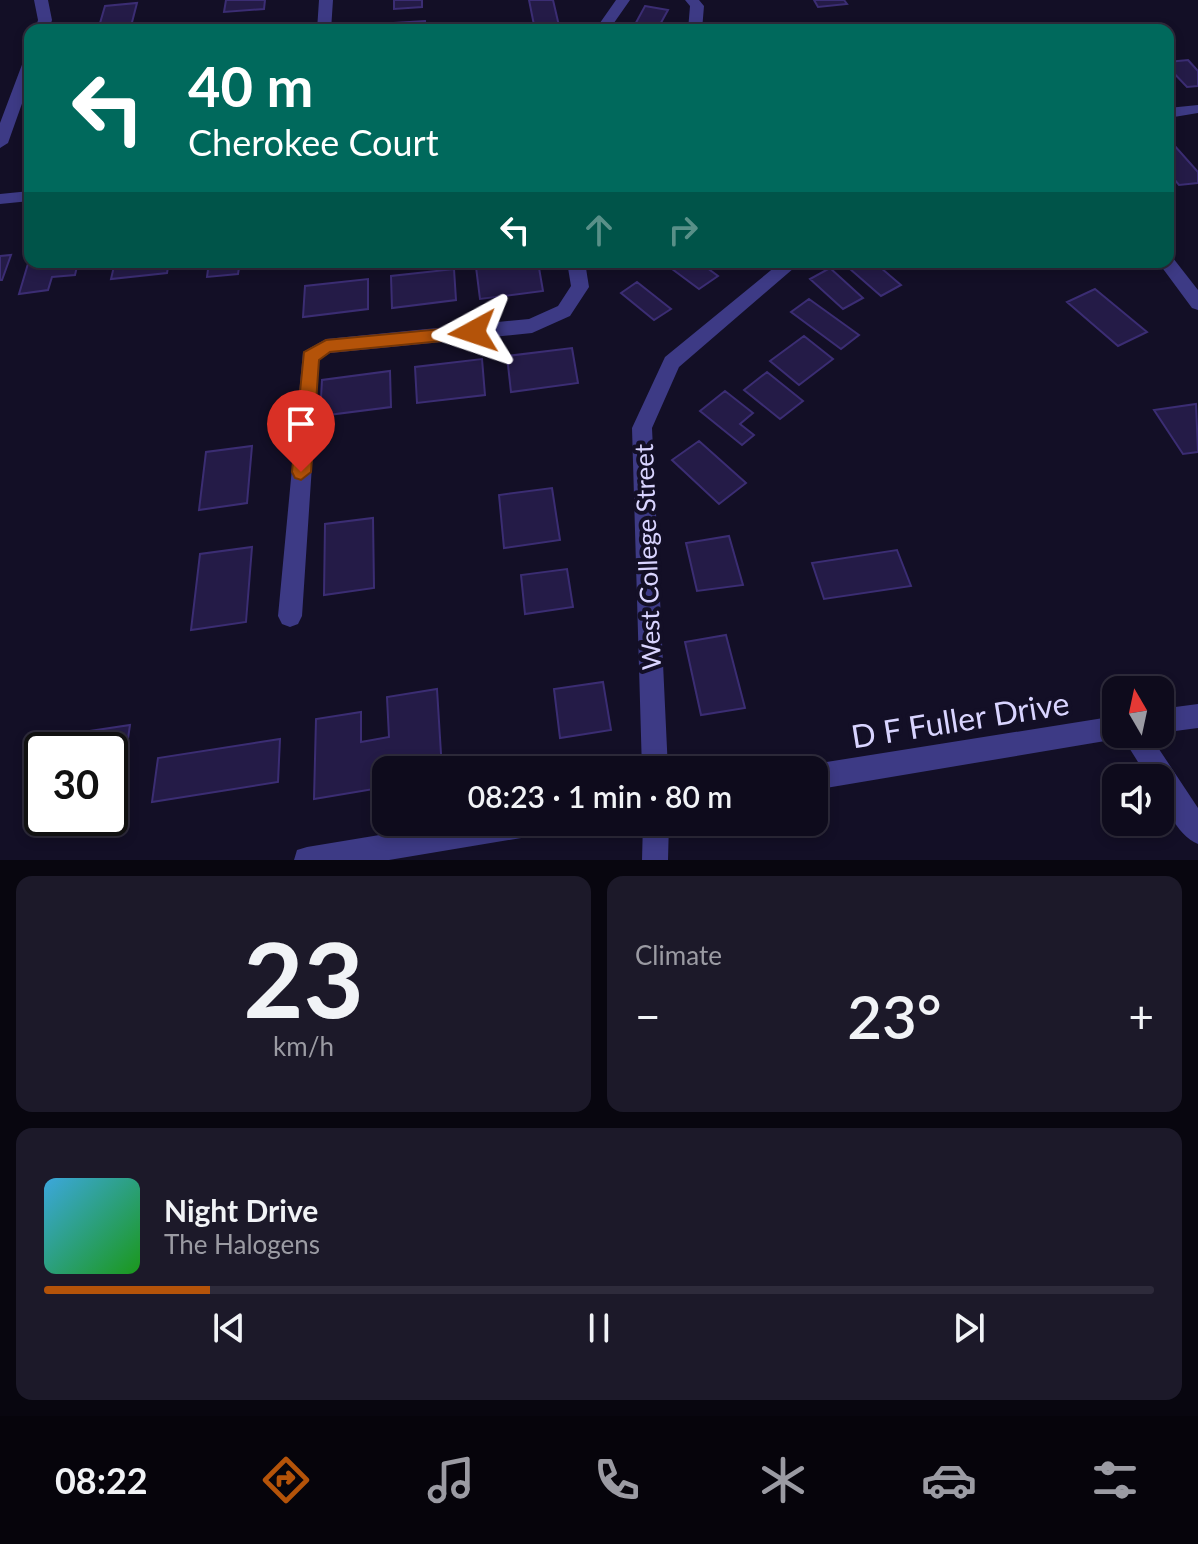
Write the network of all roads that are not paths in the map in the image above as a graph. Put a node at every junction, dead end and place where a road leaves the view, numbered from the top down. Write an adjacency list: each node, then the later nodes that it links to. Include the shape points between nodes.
1 (41, 0): 5 (street)
2 (326, 0): 6 (street)
3 (623, 0): 7 (street)
4 (692, 0): 8 (street, via 697,6)
5 (44, 24)
6 (324, 24)
7 (606, 24)
8 (696, 24)
9 (24, 78): 12 (street)
10 (1198, 109): 11 (street)
11 (1174, 112)
12 (0, 143)
13 (24, 197): 14 (street)
14 (0, 199)
15 (577, 268): 19 (street, via 580,287 564,311 532,326 326,346 310,357)
16 (785, 268): 24 (street, West College Street, via 672,362 642,428)
17 (1172, 268): 18 (street)
18 (1198, 303)
19 (290, 616)
20 (1198, 716): 21 (street)
21 (1174, 719)
22 (1102, 730): 25 (street, D F Fuller Drive)
23 (1143, 748): 26 (street)
24 (654, 756)
25 (828, 775)
26 (1198, 831)
27 (454, 836): 29 (street)
28 (656, 836): 30 (street)
29 (307, 860)
30 (655, 860)

